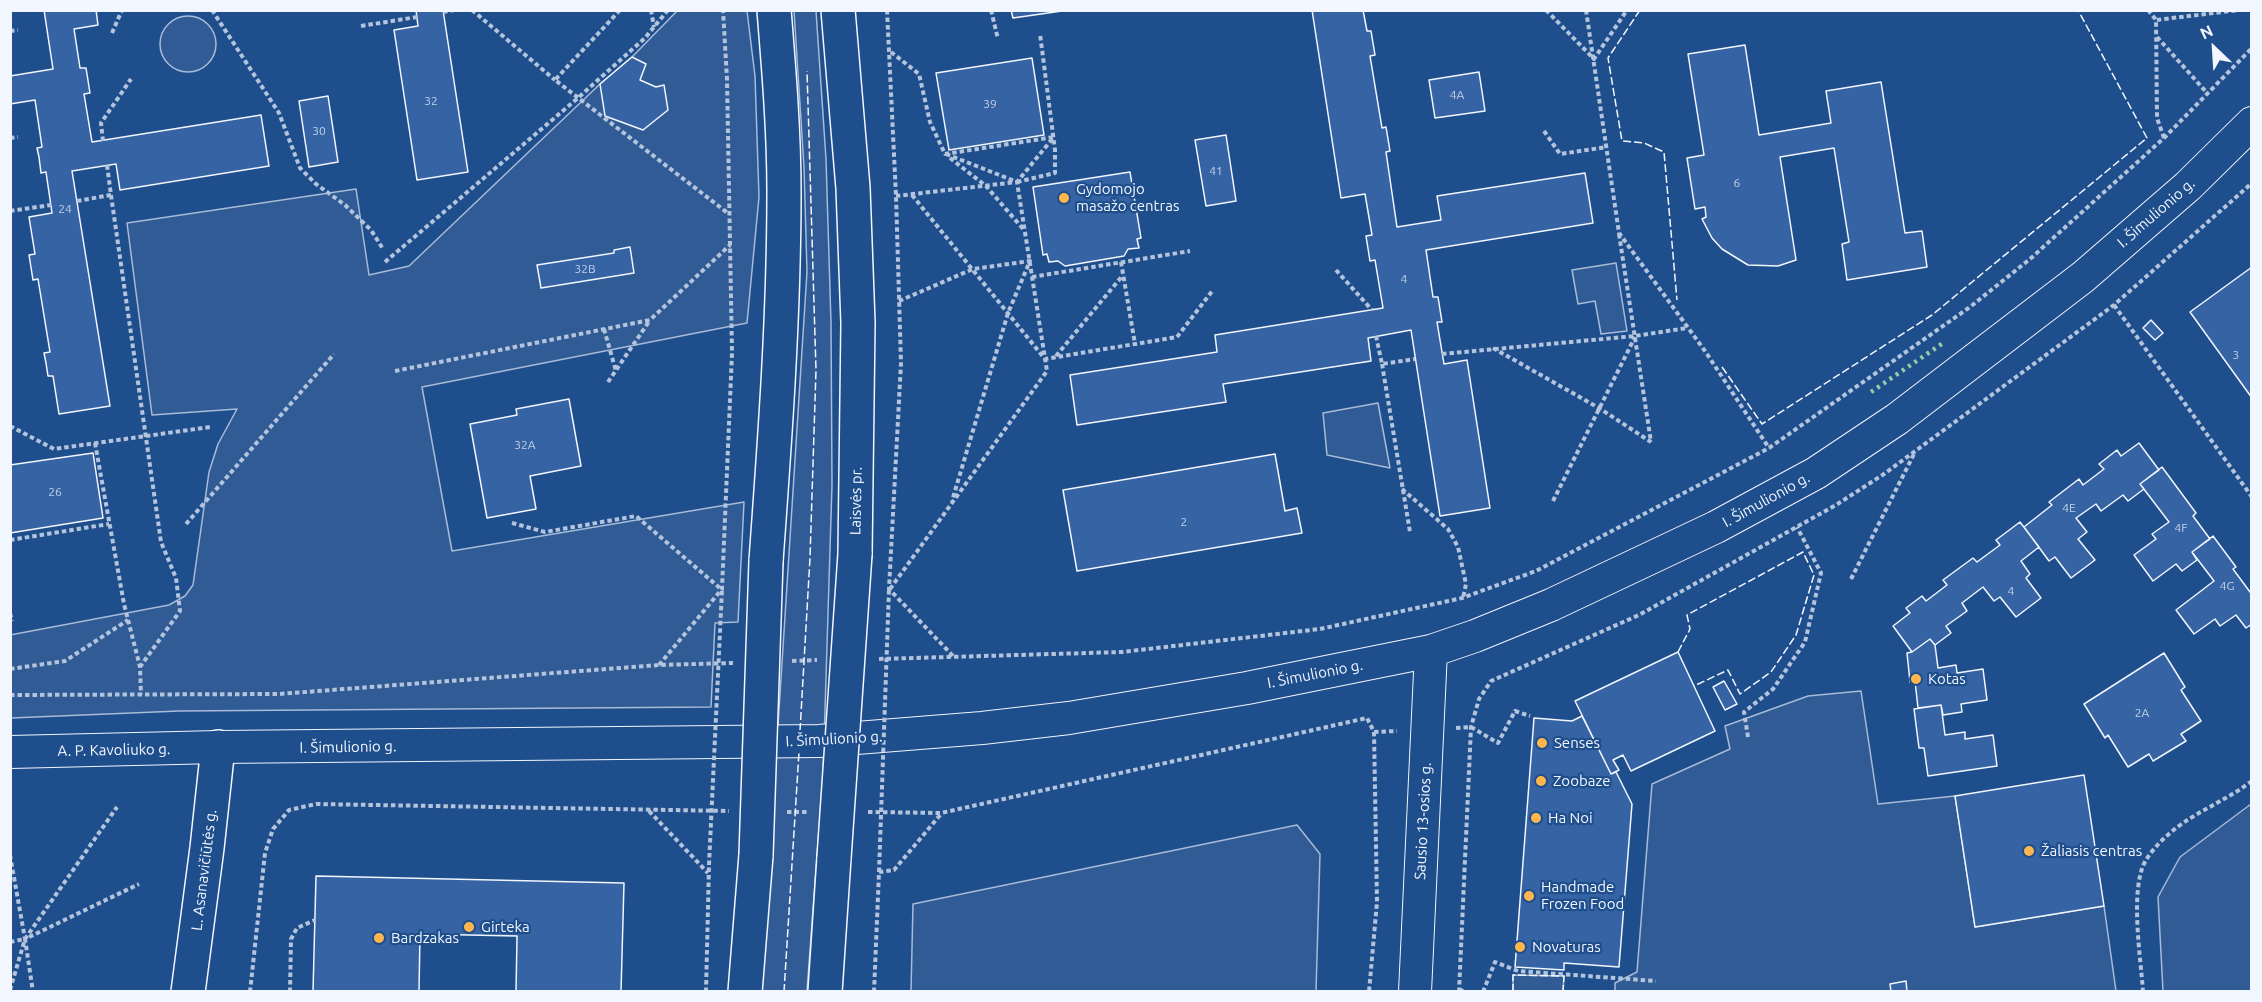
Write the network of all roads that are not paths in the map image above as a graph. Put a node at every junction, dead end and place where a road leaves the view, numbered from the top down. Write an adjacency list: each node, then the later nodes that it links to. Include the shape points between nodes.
1 (774, 10): 8 (main road, bridge, via 784,191 756,855)
2 (838, 10): 9 (main road, Laisvės pr., bridge, via 853,188 858,323 855,554)
3 (2252, 123): 4 (street, I. Šimulionio g., via 2188,186 2083,277 1897,419 1816,473 1716,528 1551,605)
4 (1431, 651): 5 (street, I. Šimulionio g., via 1093,714 959,730 819,741); 10 (street, Sausio 13-osios g.)
5 (218, 747): 6 (street, A. P. Kavoliuko g.); 7 (main road, L. Asanavičiūtės g.)
6 (10, 752)
7 (188, 992)
8 (745, 992)
9 (825, 992)
10 (1414, 992)

